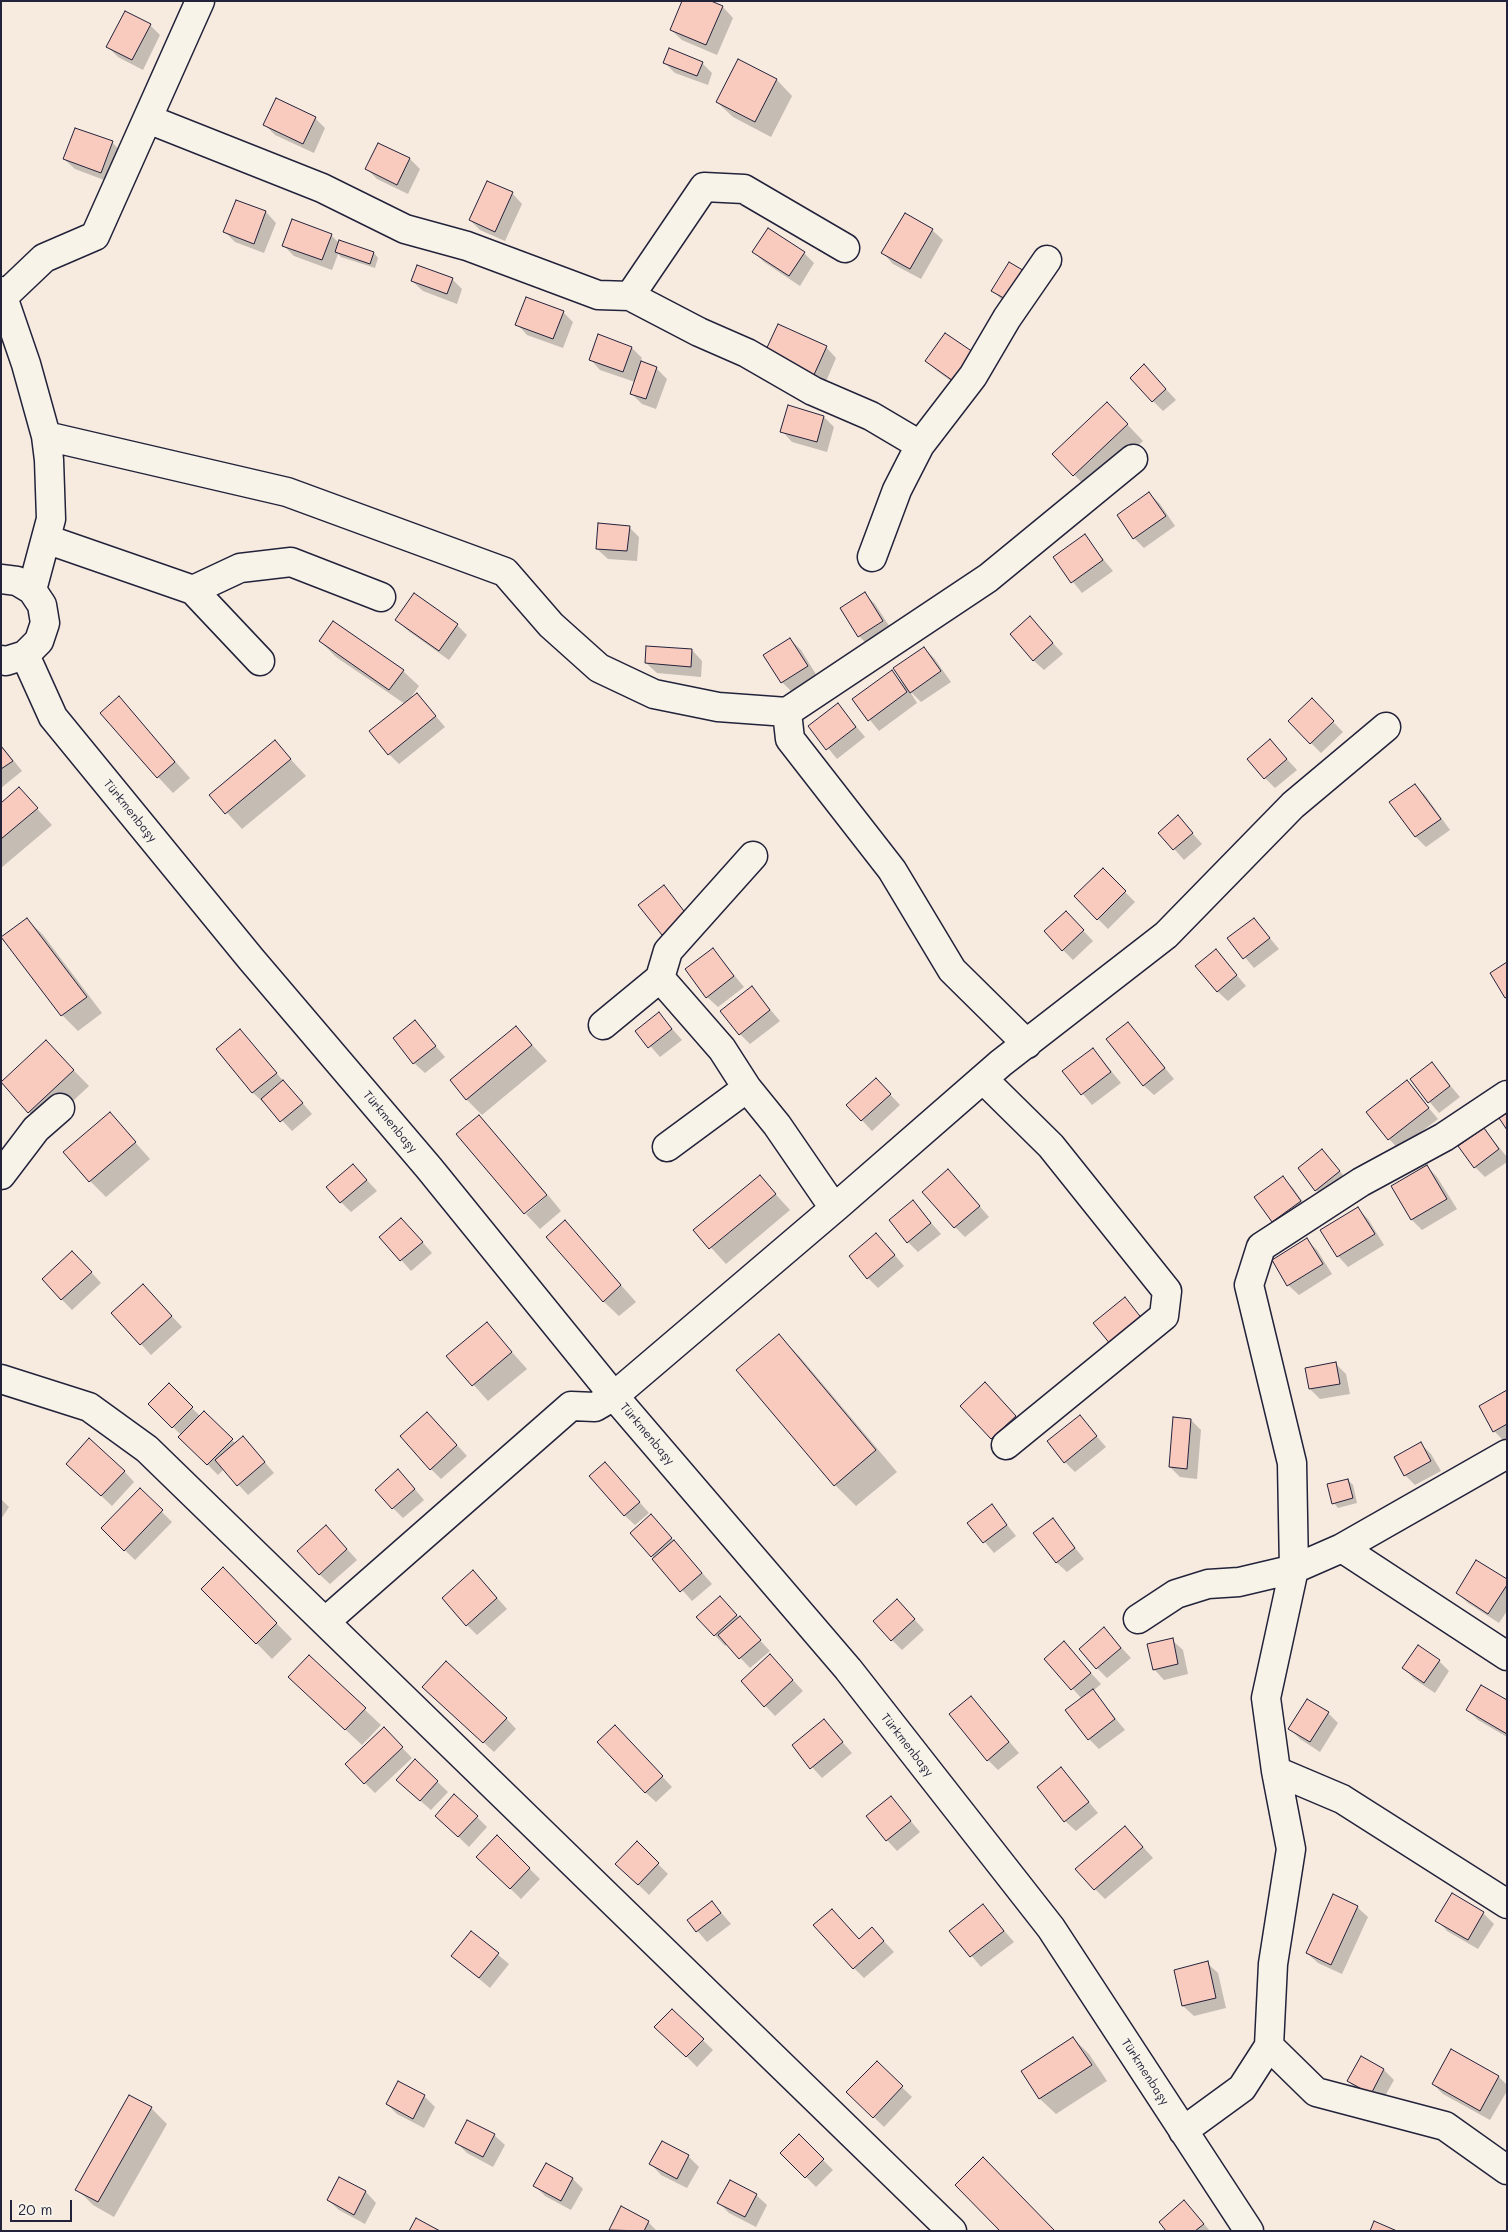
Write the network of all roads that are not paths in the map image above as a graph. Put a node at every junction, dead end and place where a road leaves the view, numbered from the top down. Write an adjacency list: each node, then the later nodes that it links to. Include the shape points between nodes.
1 (200, 1): 2 (street)
2 (148, 119): 5 (street, via 95,236 44,258); 6 (street, via 322,188 405,229 467,246 598,295)
3 (845, 248): 6 (street, via 744,189 704,187)
4 (1047, 260): 8 (street, via 1007,318 973,376)
5 (2, 294): 7 (street)
6 (630, 296): 8 (street, via 747,353 814,391 871,416)
7 (46, 436): 10 (street, via 51,519); 18 (street, via 287,492 506,572 550,625 599,668 654,694 718,707)
8 (920, 445): 11 (street, via 897,490)
9 (1133, 459): 18 (street, via 988,578)
10 (46, 538): 13 (street); 14 (street)
11 (872, 557)
12 (1, 580): 13 (street, via 17,581)
13 (32, 590): 16 (street, via 42,605 45,622 39,641)
14 (192, 590): 15 (street, via 240,568 291,562); 17 (street)
15 (381, 597)
16 (13, 658): 32 (street, Türkmenbaşy, via 53,717 251,959 429,1168)
17 (260, 661)
18 (787, 712): 23 (street, via 790,739 892,870 952,970)
19 (1386, 727): 23 (street, via 1293,805 1166,935)
20 (752, 856): 21 (street, via 668,951)
21 (660, 978): 22 (street); 25 (street, via 722,1049)
22 (603, 1025)
23 (1027, 1044): 24 (street)
24 (983, 1080): 30 (street); 33 (street, via 1051,1146 1167,1291 1164,1316)
25 (748, 1088): 28 (street); 30 (street, via 778,1125)
26 (1507, 1094): 36 (street, via 1444,1137 1360,1182 1262,1248 1250,1285 1292,1463)
27 (60, 1108): 29 (street, via 36,1129)
28 (666, 1148)
29 (1, 1175)
30 (834, 1208): 32 (street)
31 (1, 1379): 38 (street, via 89,1407 147,1448)
32 (614, 1396): 38 (street, via 595,1407 571,1406); 43 (street, Türkmenbaşy, via 848,1669 1051,1928)
33 (1006, 1445)
34 (1507, 1454): 35 (street)
35 (1342, 1548): 36 (street); 39 (street)
36 (1294, 1569): 37 (street, via 1239,1582 1208,1584 1176,1594); 40 (street, via 1266,1698)
37 (1138, 1619)
38 (326, 1621): 45 (street)
39 (1507, 1656)
40 (1276, 1772): 41 (street, via 1342,1799); 42 (street, via 1291,1849 1272,1964)
41 (1507, 1904)
42 (1269, 2046): 43 (street, via 1242,2088); 44 (street, via 1316,2092 1445,2126)
43 (1183, 2131): 46 (street, Türkmenbaşy)
44 (1507, 2170)
45 (952, 2231)
46 (1249, 2231)

